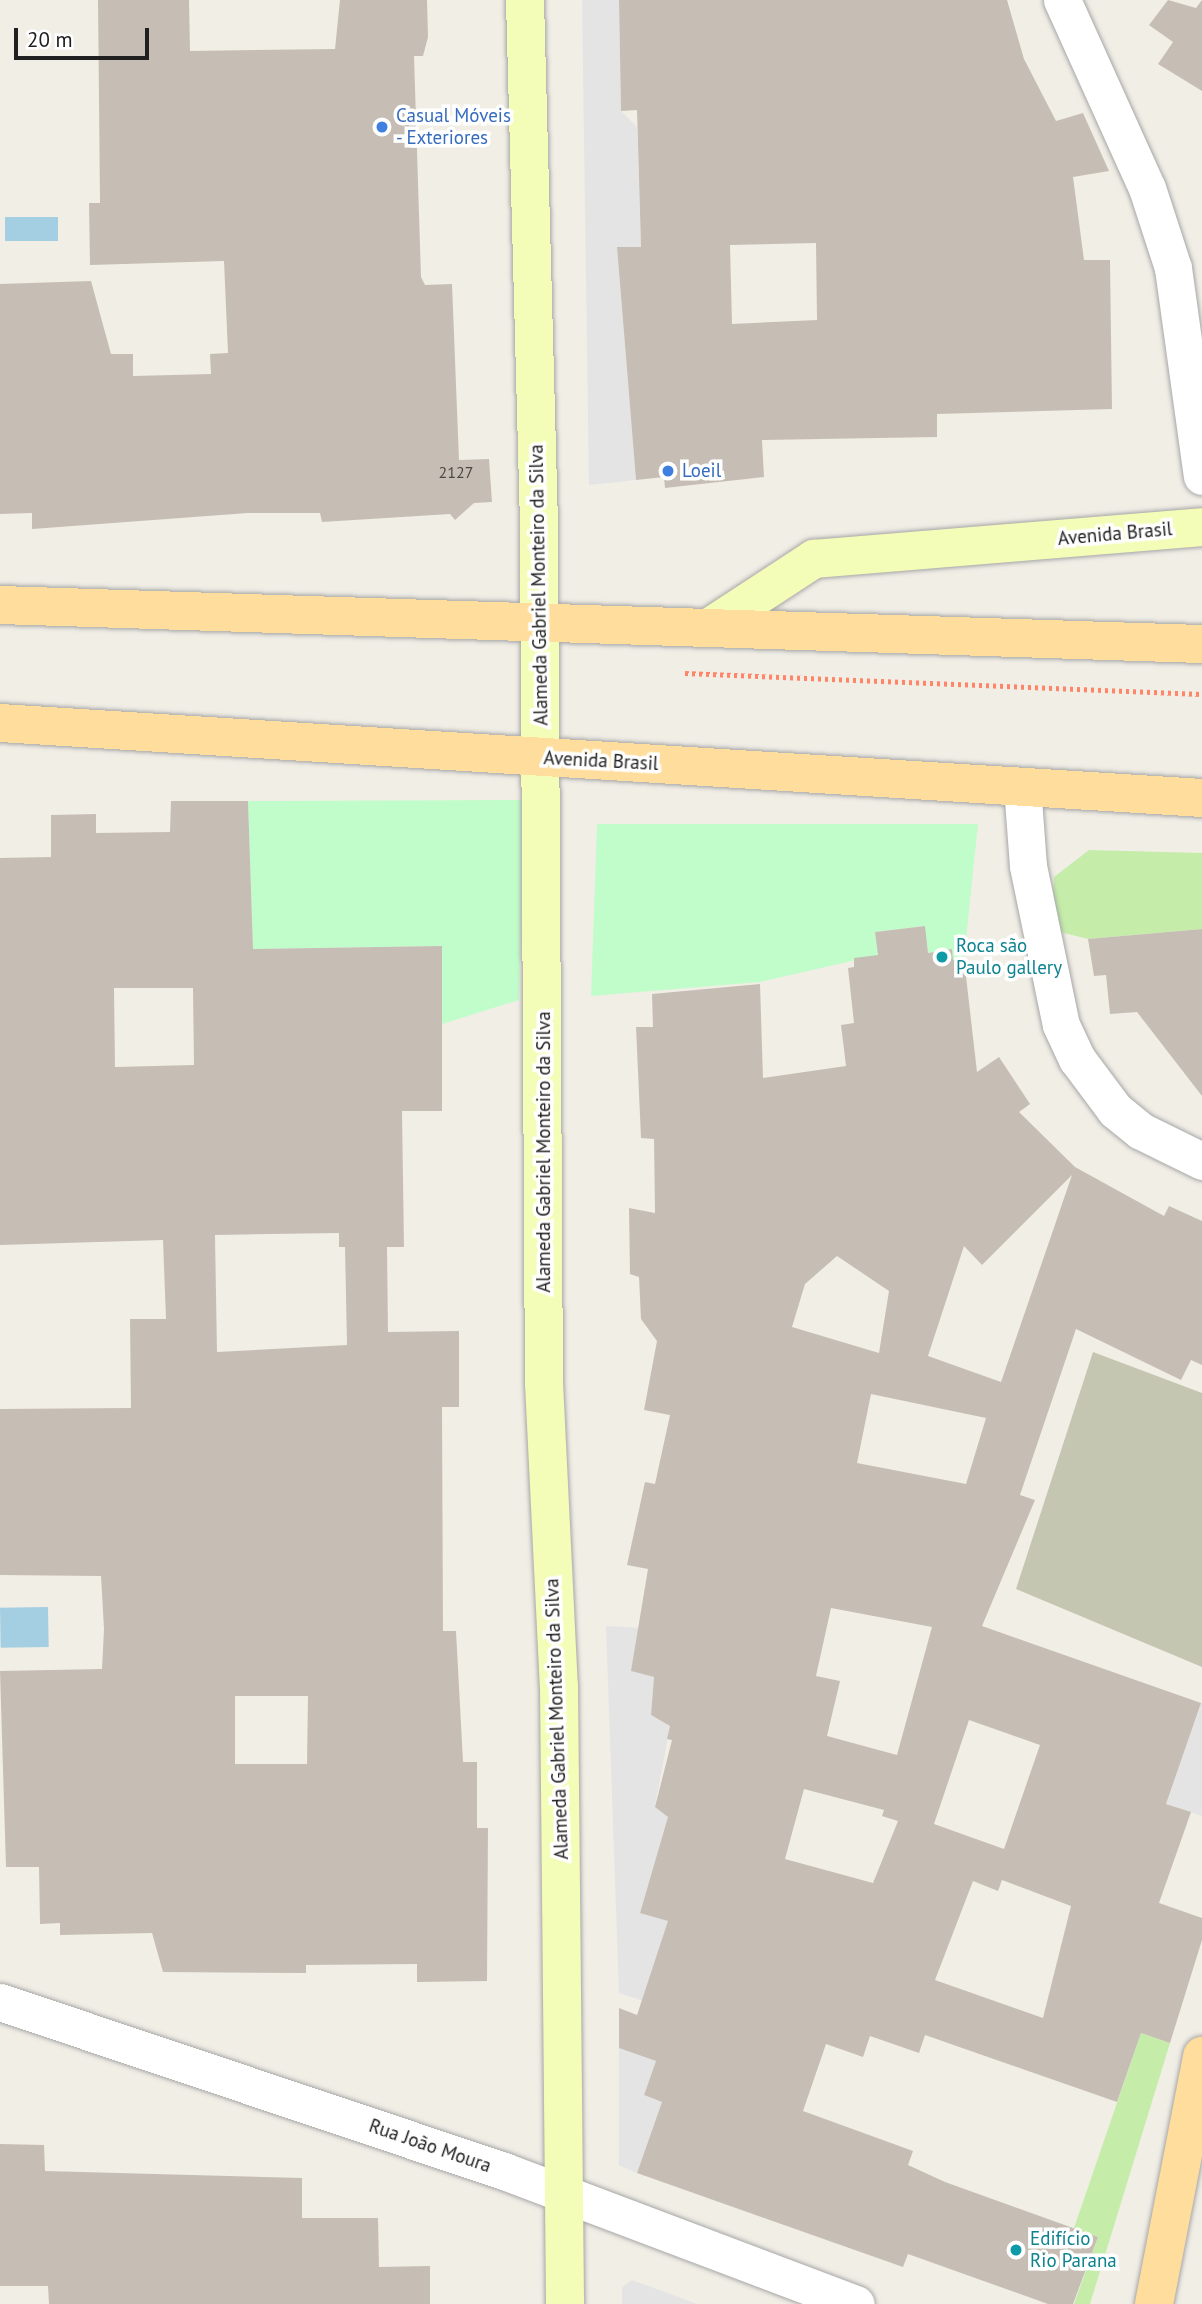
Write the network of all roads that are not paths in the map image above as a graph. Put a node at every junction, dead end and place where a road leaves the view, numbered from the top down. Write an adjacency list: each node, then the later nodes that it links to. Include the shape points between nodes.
1 (524, 0): 6 (street, Alameda Gabriel Monteiro da Silva)
2 (1062, 0): 3 (street, via 1147,188 1173,268)
3 (1202, 476)
4 (1202, 527): 7 (street, Avenida Brasil, via 814,559)
5 (0, 605): 6 (main road)
6 (540, 618): 7 (main road); 10 (street, Alameda Gabriel Monteiro da Silva)
7 (713, 625): 8 (main road)
8 (1202, 644)
9 (0, 723): 10 (main road, Avenida Brasil)
10 (542, 758): 11 (main road, Avenida Brasil); 16 (street, Alameda Gabriel Monteiro da Silva, via 544,1383 559,1686)
11 (1022, 786): 12 (main road, Avenida Brasil); 13 (street, via 1028,866 1061,1025 1077,1059 1115,1110 1141,1131)
12 (1202, 797)
13 (1202, 1161)
14 (0, 2002): 16 (street, Rua João Moura)
15 (1202, 2056): 19 (main road)
16 (564, 2193): 17 (street, Alameda Gabriel Monteiro da Silva); 18 (street, Rua João Moura)
17 (565, 2304)
18 (856, 2304)
19 (1154, 2304)

